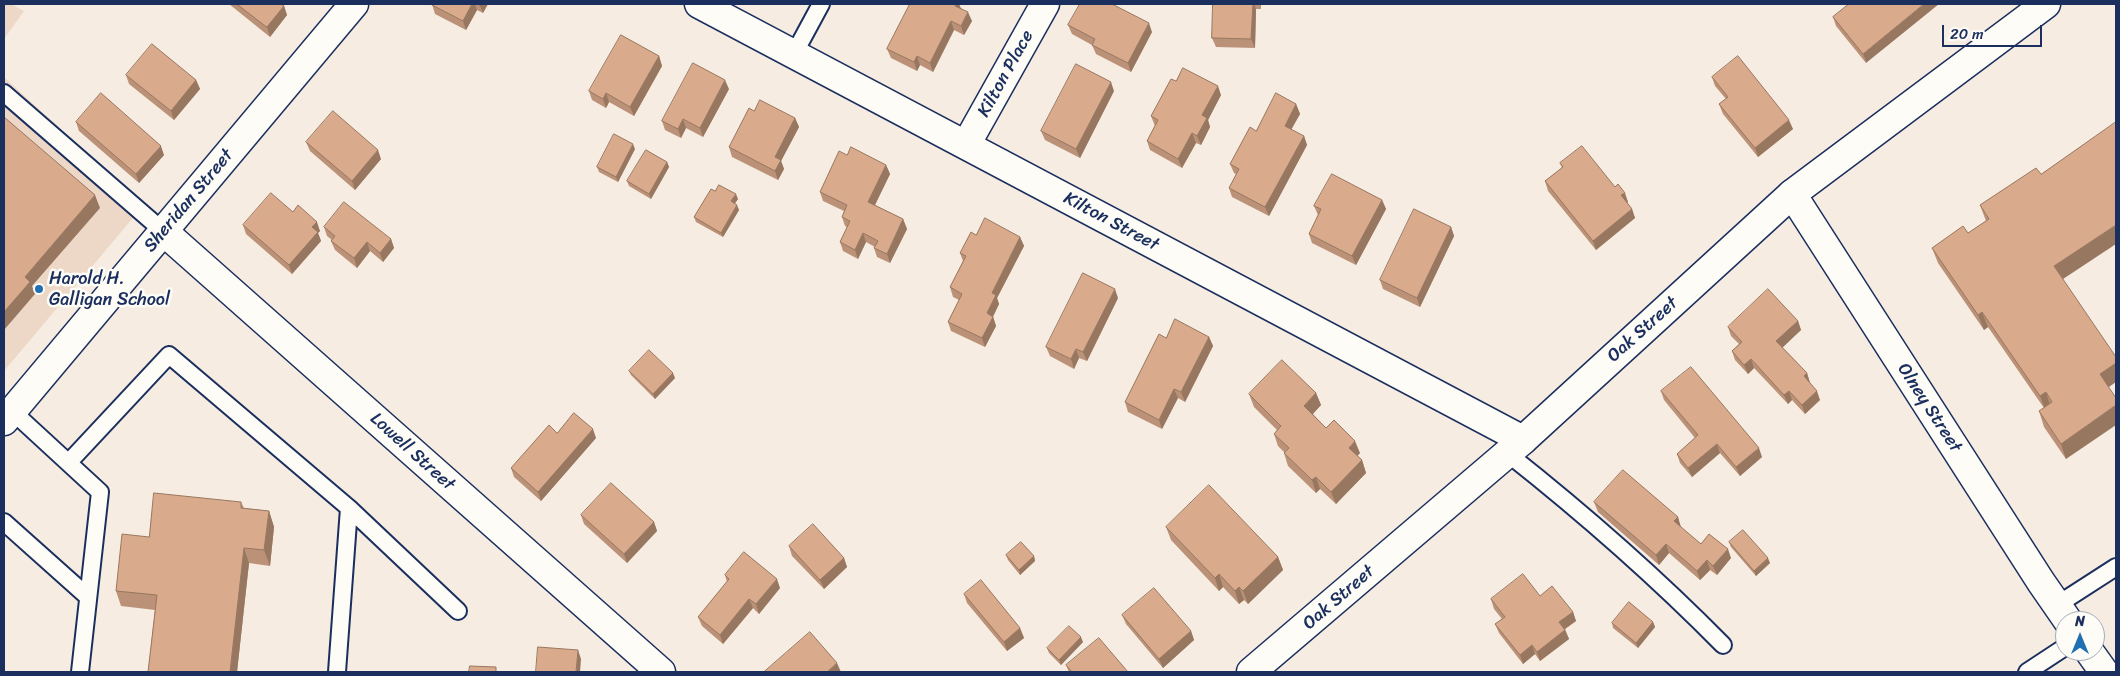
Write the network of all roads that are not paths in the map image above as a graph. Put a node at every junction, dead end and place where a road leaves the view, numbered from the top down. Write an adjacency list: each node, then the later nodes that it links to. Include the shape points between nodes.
1 (354, 4): 10 (street, Sheridan Street)
2 (700, 4): 6 (street, Kilton Street)
3 (822, 4): 6 (lane)
4 (1045, 4): 8 (street, Kilton Place)
5 (2046, 4): 9 (street, Oak Street)
6 (794, 54): 8 (street, Kilton Street)
7 (4, 93): 10 (lane)
8 (966, 145): 12 (street, Kilton Street)
9 (1792, 194): 12 (street, Oak Street); 19 (street, Olney Street)
10 (163, 231): 11 (street, Sheridan Street); 26 (street, Lowell Street)
11 (8, 416): 13 (lane)
12 (1515, 446): 21 (lane, via 1564,498 1668,589); 27 (street, Oak Street)
13 (69, 462): 14 (lane, via 169,355); 17 (lane, via 100,492)
14 (349, 508): 18 (lane); 25 (lane)
15 (4, 522): 17 (lane)
16 (2116, 567): 20 (lane)
17 (88, 598): 24 (lane)
18 (458, 611)
19 (2061, 611)
20 (2064, 611)
21 (1723, 645)
22 (2055, 654): 28 (lane)
23 (2096, 661): 29 (street)
24 (80, 672)
25 (337, 672)
26 (661, 672)
27 (1251, 672)
28 (2027, 672)
29 (2104, 672)

